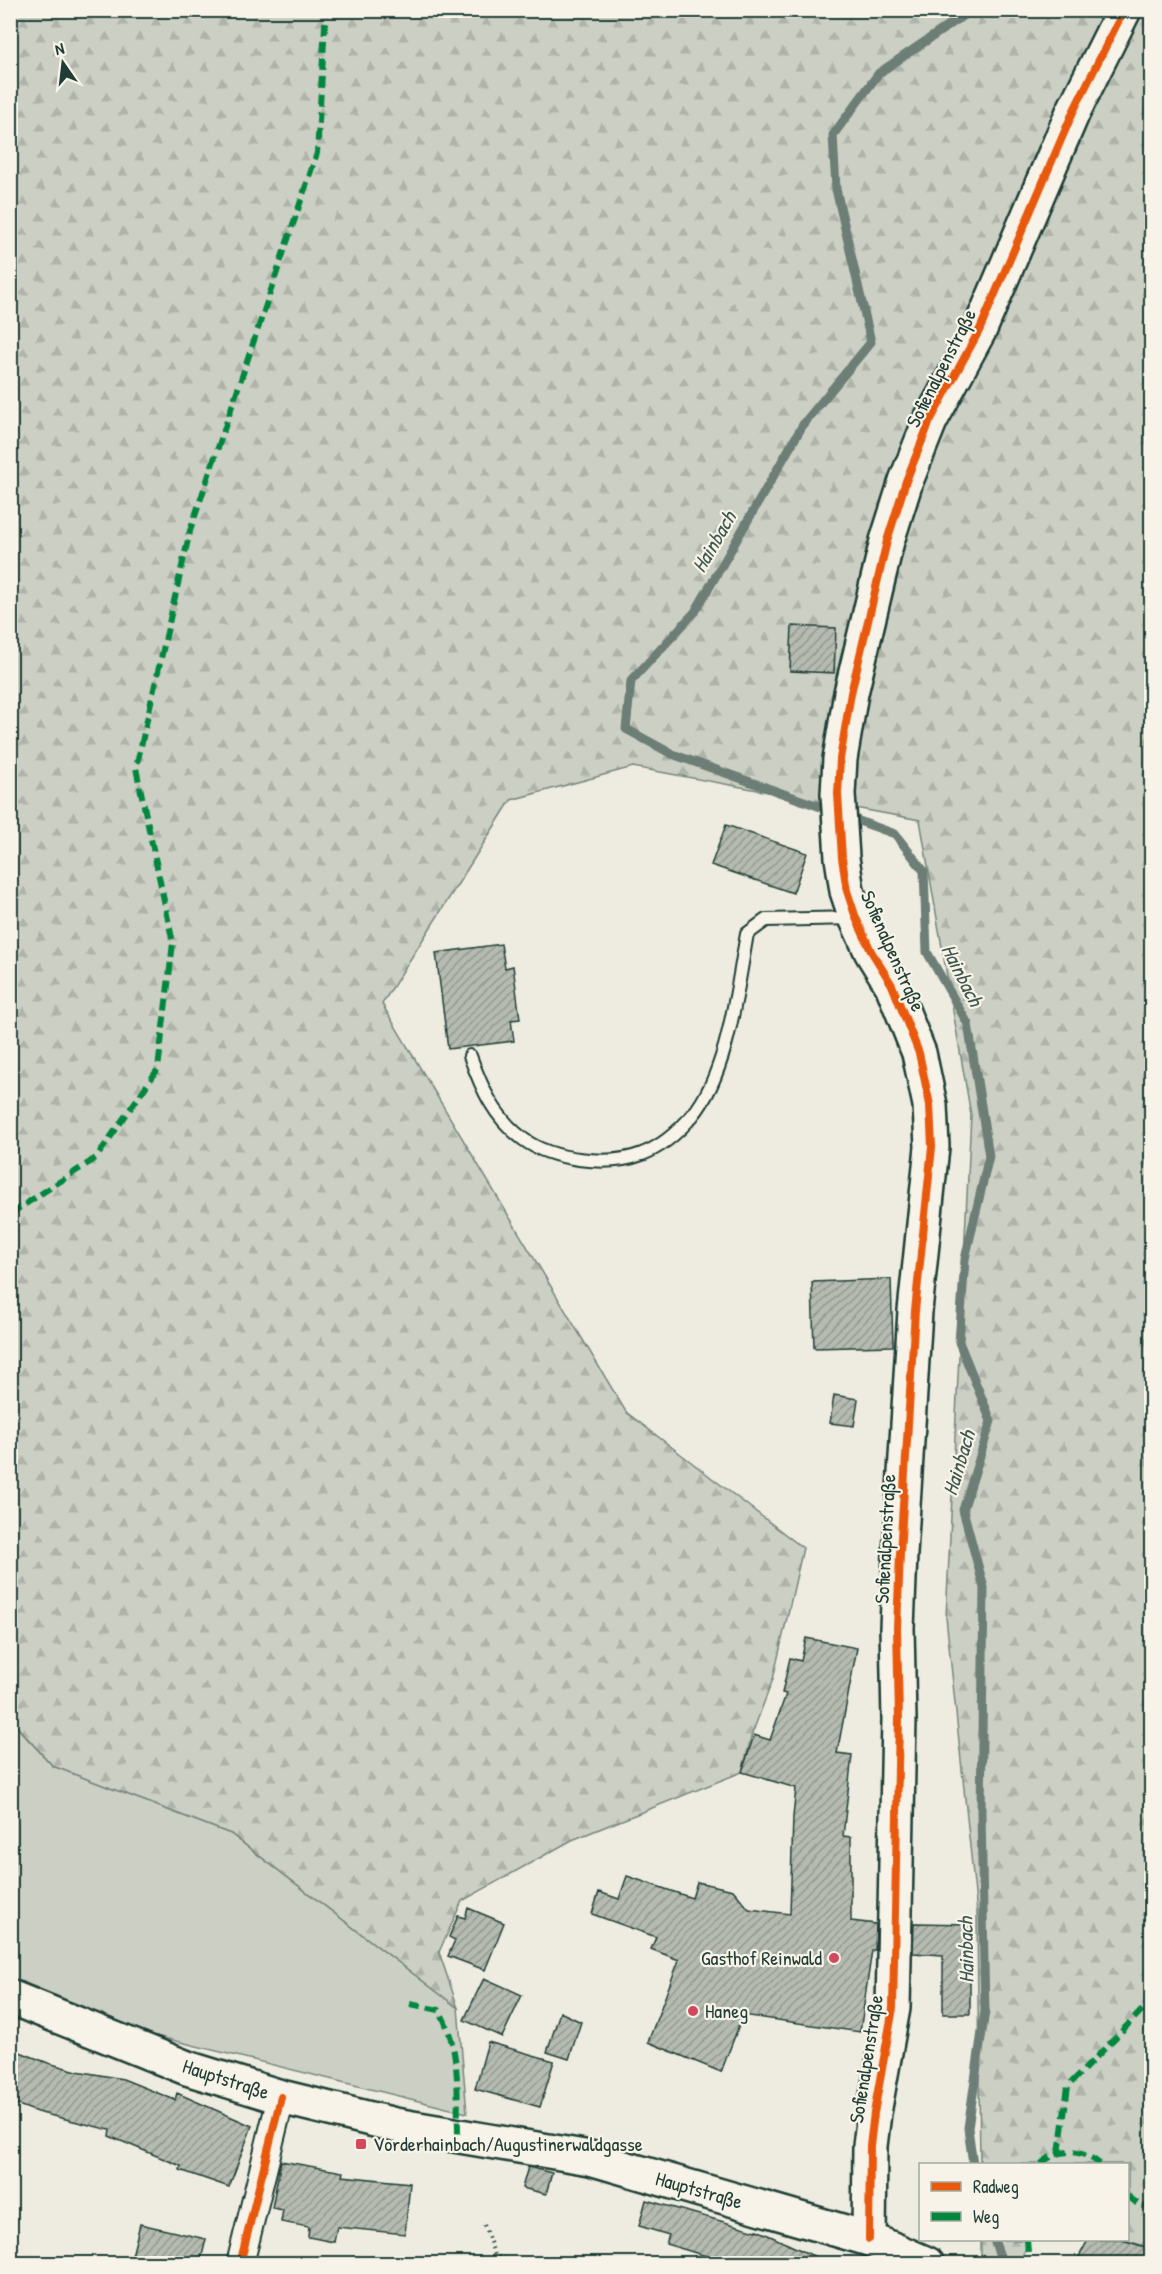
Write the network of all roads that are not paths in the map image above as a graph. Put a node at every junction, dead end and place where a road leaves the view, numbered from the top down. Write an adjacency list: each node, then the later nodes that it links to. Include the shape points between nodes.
1 (1124, 10): 2 (street, Sofienalpenstraße, via 1073,112 980,329 930,421 887,541 851,693 840,759 842,858)
2 (856, 918): 3 (lane, via 766,920 747,934 726,1040 710,1087 693,1115 665,1142 642,1154 619,1160 590,1160 541,1150 523,1139 485,1096); 6 (street, Sofienalpenstraße, via 892,985 919,1053 930,1105 932,1147 915,1311 900,1554 893,2008 872,2124)
3 (470, 1056)
4 (10, 1997): 5 (street, Hauptstraße, via 187,2068)
5 (281, 2097): 6 (street, Hauptstraße, via 395,2125 590,2158); 7 (street)
6 (869, 2239): 8 (street, Hauptstraße)
7 (240, 2264)
8 (927, 2264)

